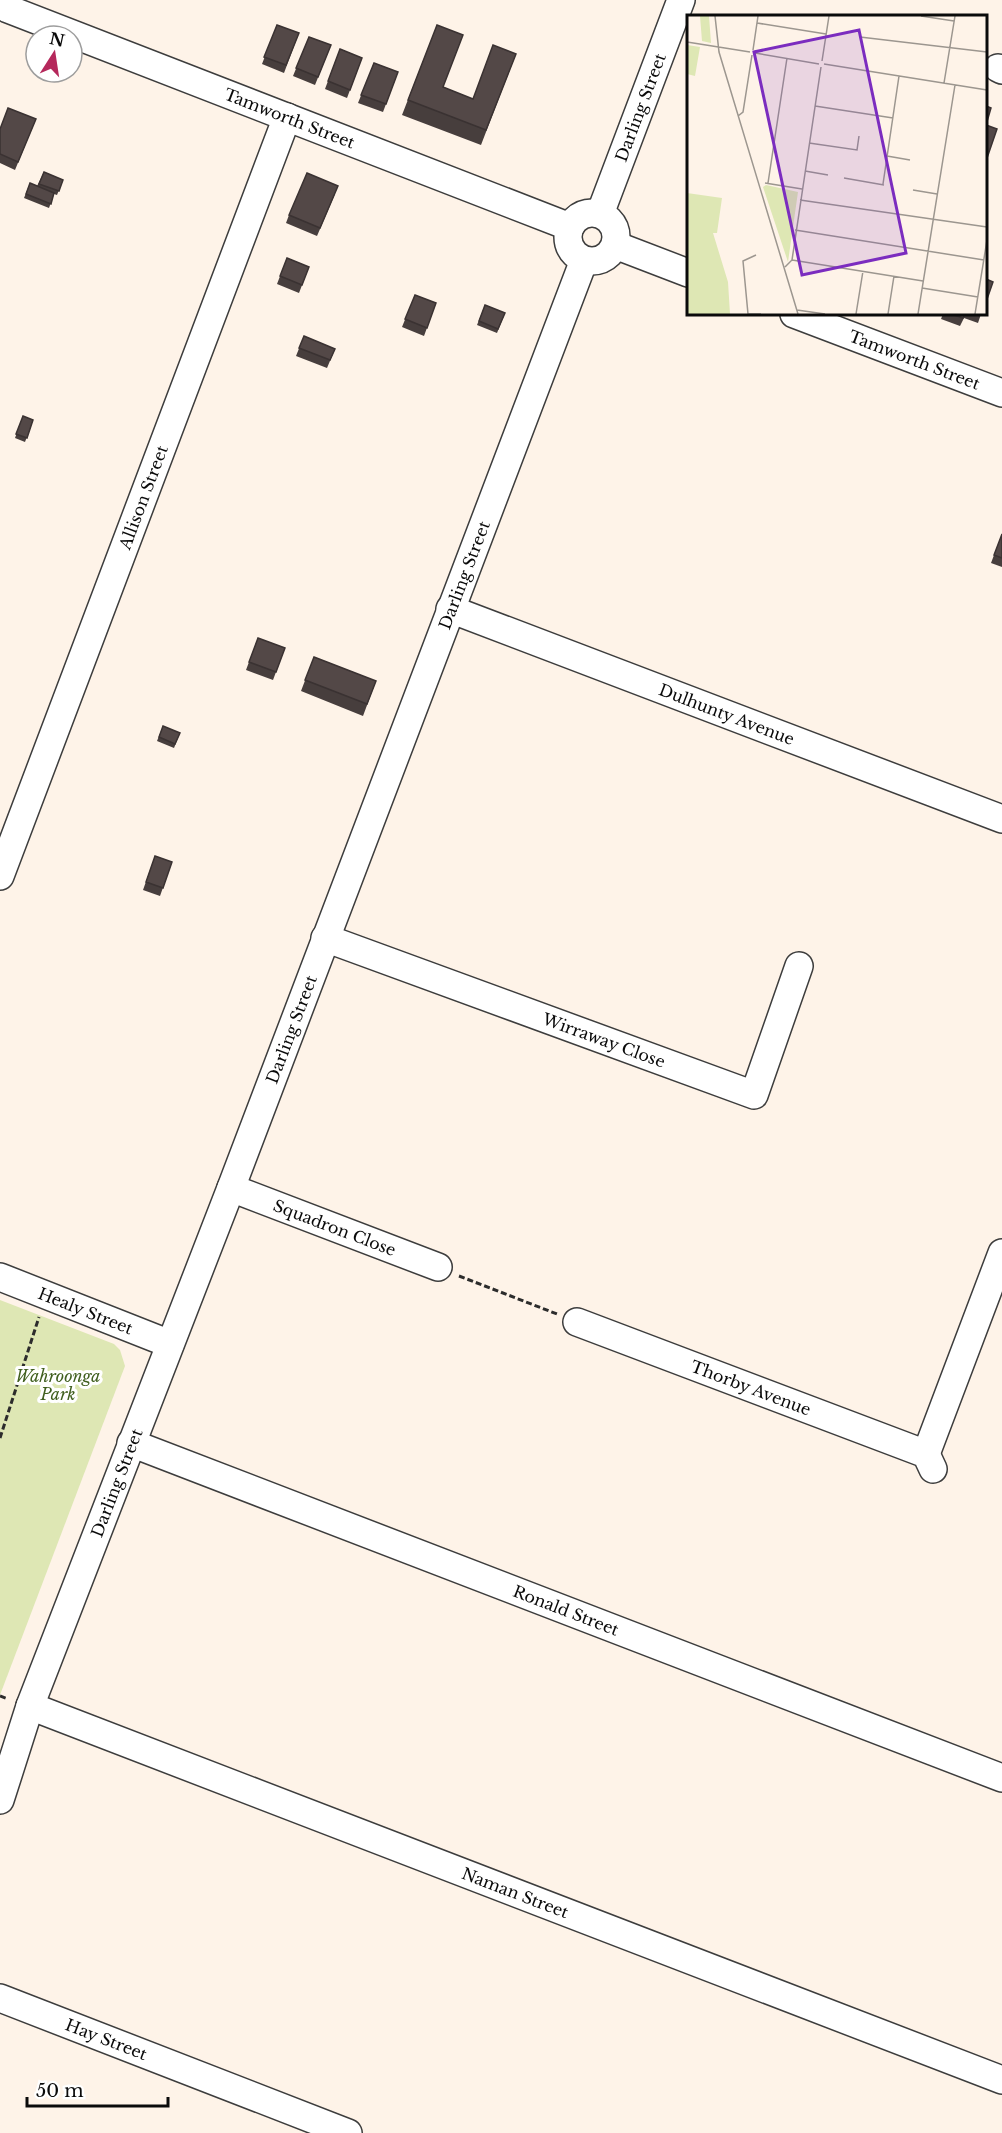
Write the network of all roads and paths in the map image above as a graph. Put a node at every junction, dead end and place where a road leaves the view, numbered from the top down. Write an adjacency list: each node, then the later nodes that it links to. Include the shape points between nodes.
1 (681, 0): 4 (street, Darling Street)
2 (6, 10): 3 (street, Tamworth Street)
3 (287, 117): 5 (street, Tamworth Street); 13 (street, Allison Street)
4 (600, 214): 5 (street, via 579,216); 6 (street, via 616,230)
5 (570, 227): 7 (street, via 572,250)
6 (615, 245): 7 (street, via 606,257); 8 (street)
7 (584, 260): 11 (street, Darling Street)
8 (687, 273)
9 (797, 315): 10 (street, Tamworth Street)
10 (1002, 393)
11 (450, 609): 12 (street, Dulhunty Avenue); 14 (street, Darling Street)
12 (1002, 819)
13 (0, 876)
14 (325, 938): 15 (street, Wirraway Close, via 754,1095); 16 (street, Darling Street)
15 (799, 966)
16 (231, 1188): 18 (street, Squadron Close); 22 (street, Darling Street)
17 (1002, 1252): 21 (street, Thorby Avenue, via 930,1462)
18 (438, 1267): 21 (path)
19 (0, 1277): 20 (street, Healy Street)
20 (46, 1295): 22 (street, Healy Street); 23 (path)
21 (577, 1322)
22 (170, 1344): 24 (street, Darling Street)
23 (0, 1438)
24 (131, 1443): 25 (street, Darling Street); 26 (street, Ronald Street)
25 (30, 1706): 27 (street, Darling Street); 29 (street, Naman Street)
26 (1002, 1778)
27 (0, 1800)
28 (0, 1998): 30 (street, Hay Street)
29 (1002, 2080)
30 (299, 2124): 31 (street, Hay Street)
31 (348, 2133)

